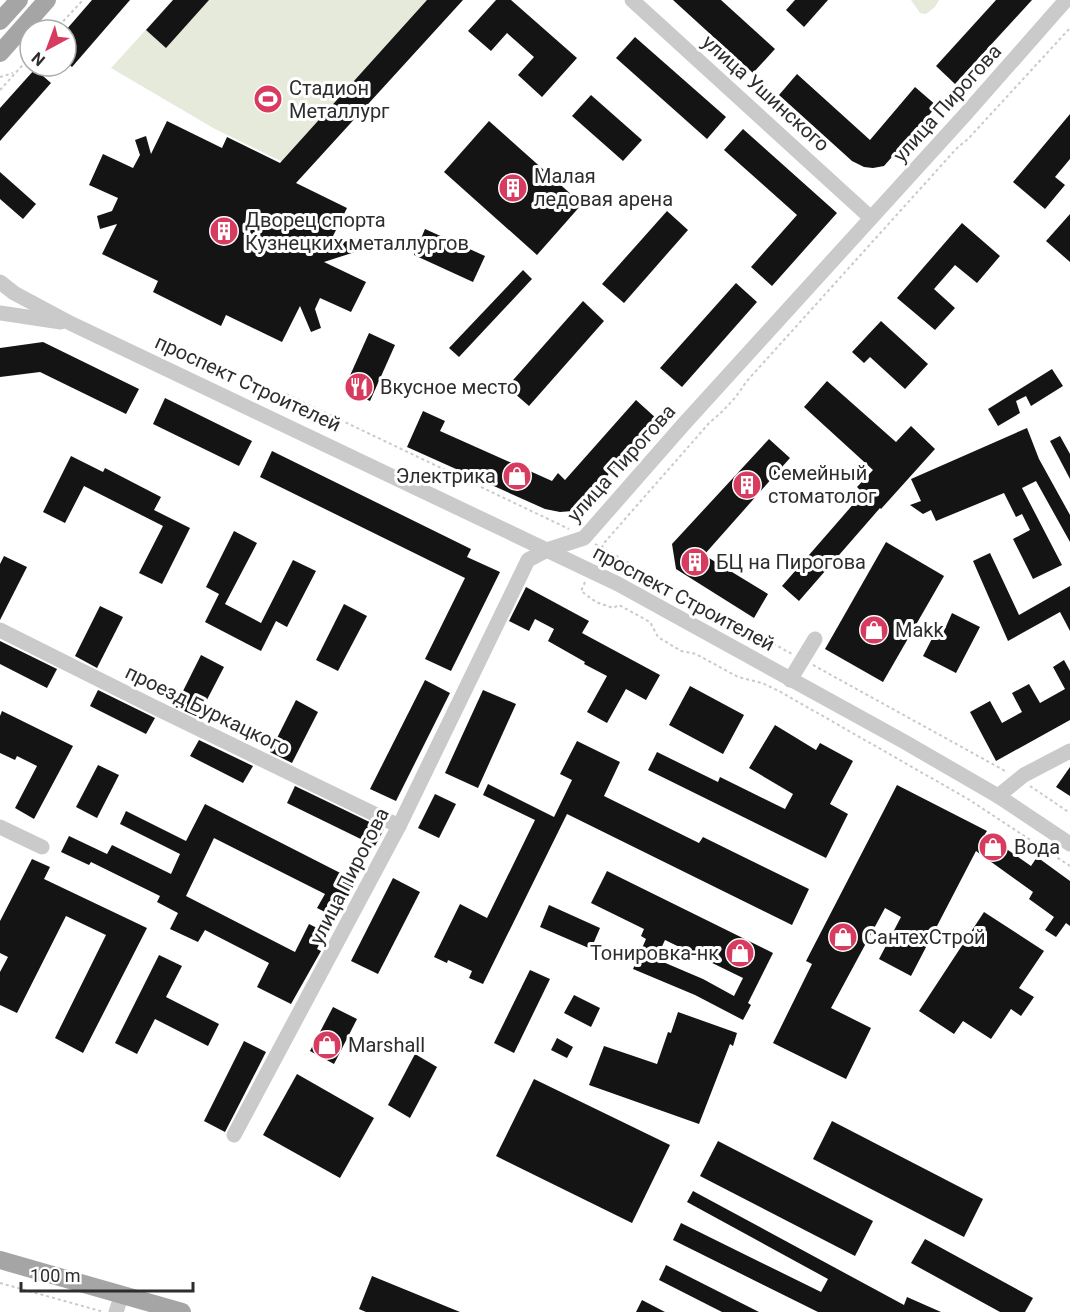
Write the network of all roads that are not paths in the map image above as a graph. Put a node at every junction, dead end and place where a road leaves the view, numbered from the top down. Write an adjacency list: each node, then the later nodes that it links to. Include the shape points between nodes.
1 (19, 0): 5 (main road)
2 (47, 0): 6 (main road)
3 (632, 0): 7 (street, улица Ушинского)
4 (1066, 0): 7 (street, улица Пирогова)
5 (0, 21)
6 (0, 52)
7 (872, 218): 11 (street, улица Пирогова, via 584,538)
8 (0, 282): 10 (street)
9 (0, 313): 10 (street)
10 (70, 323): 11 (street, проспект Строителей)
11 (547, 550): 14 (street, проспект Строителей, via 618,584); 17 (street, улица Пирогова, via 528,560 524,567)
12 (0, 630): 17 (street, проезд Буркацкого)
13 (815, 639): 14 (street)
14 (790, 680): 16 (street, проспект Строителей)
15 (1070, 751): 16 (street, via 1019,779)
16 (998, 796): 19 (street, проспект Строителей)
17 (399, 826): 21 (street, улица Пирогова)
18 (0, 827): 20 (street)
19 (1070, 844)
20 (42, 847)
21 (234, 1135)
22 (0, 1260): 23 (main road)
23 (122, 1294): 24 (street); 25 (main road)
24 (116, 1312)
25 (182, 1312)

